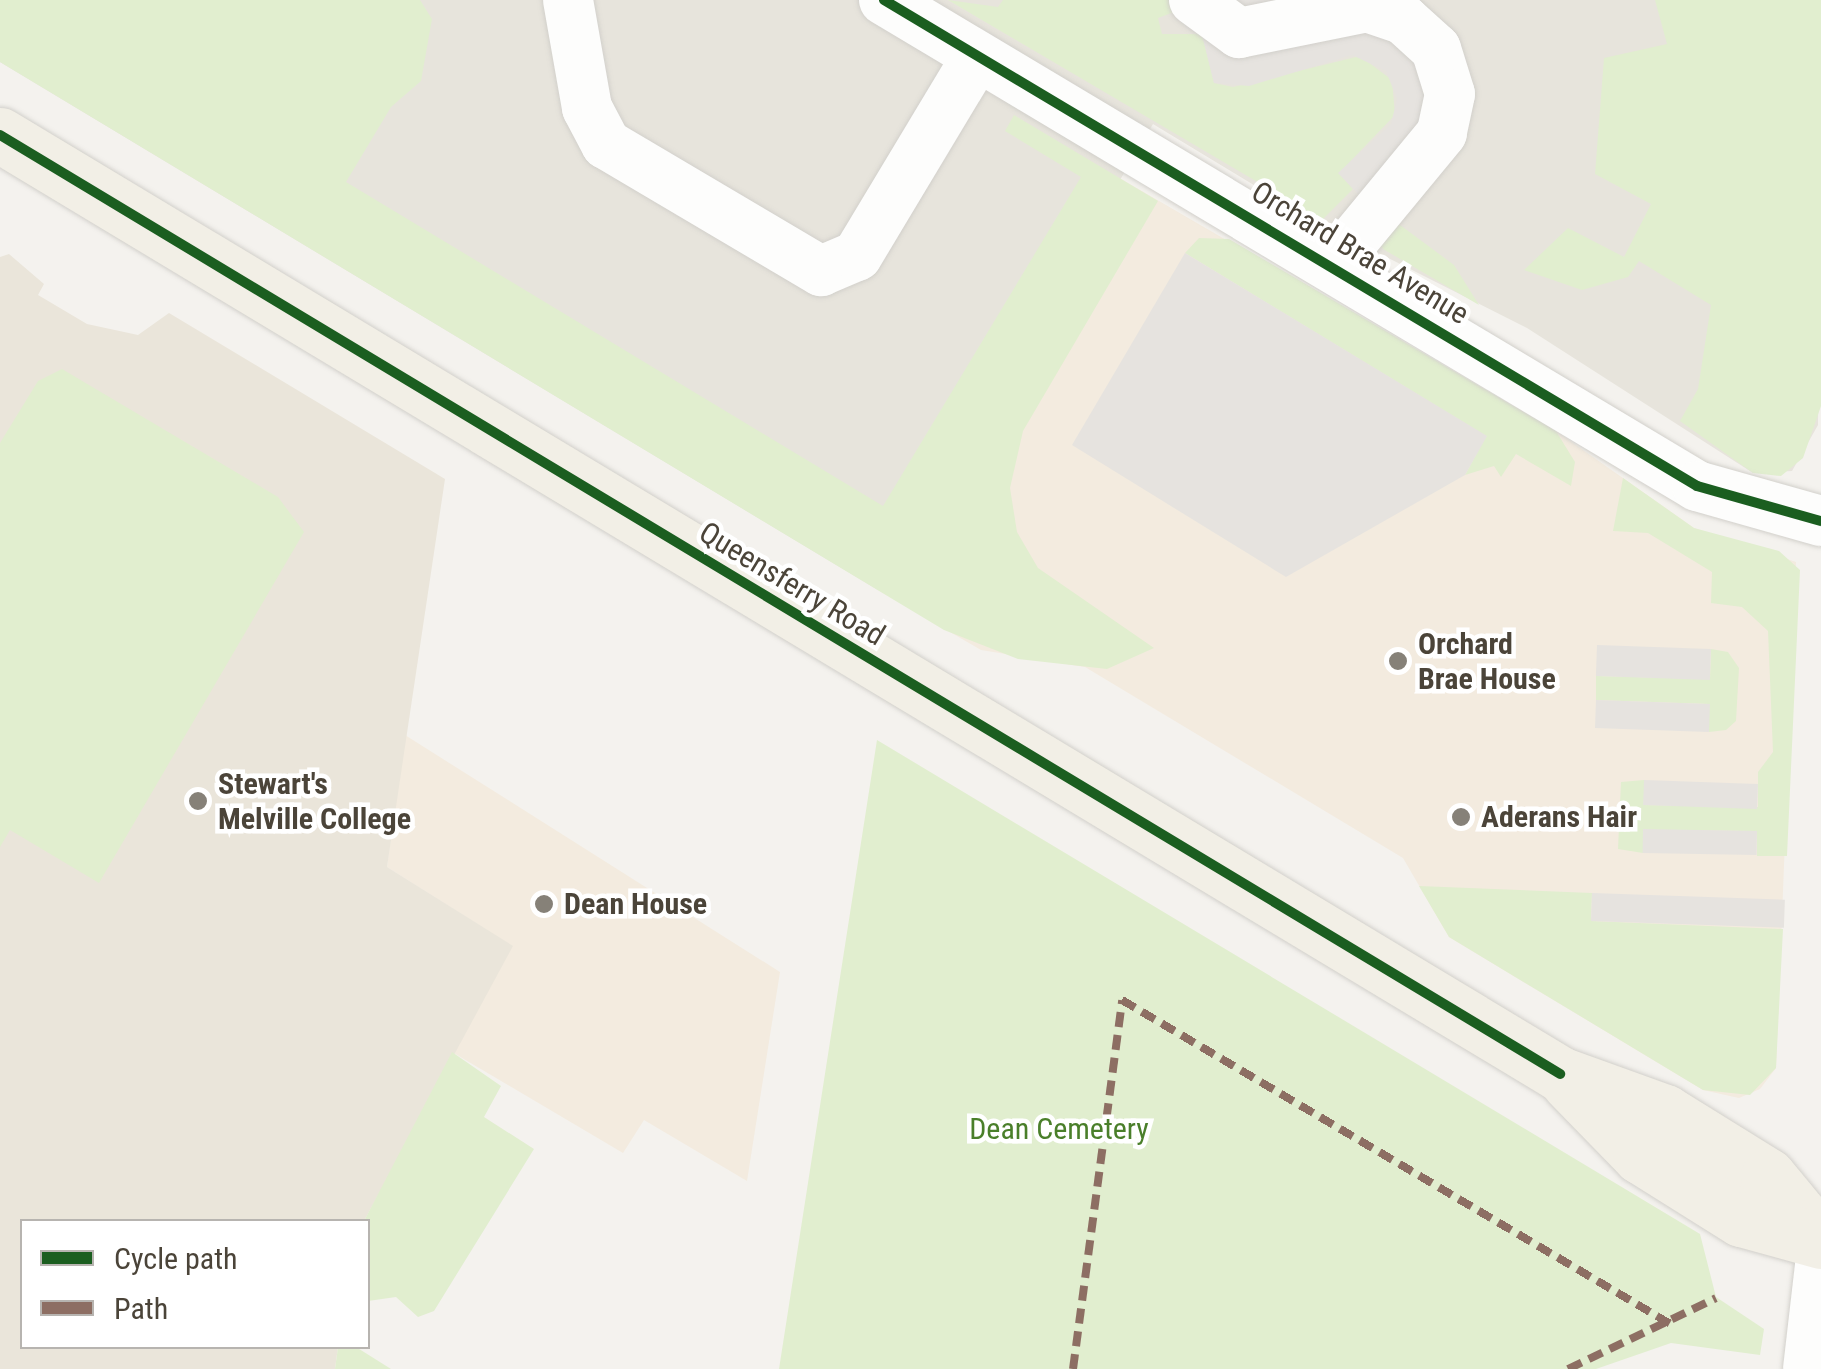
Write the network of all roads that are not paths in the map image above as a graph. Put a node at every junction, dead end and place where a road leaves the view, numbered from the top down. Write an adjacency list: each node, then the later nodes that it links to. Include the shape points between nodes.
1 (568, 0): 4 (street, via 590,118 606,144 821,271 858,256)
2 (884, 0): 4 (street, Orchard Brae Avenue)
3 (1194, 0): 6 (street, Orchard Brae Avenue, via 1240,33 1367,8 1404,20 1436,49 1450,94 1442,133)
4 (976, 56): 6 (street, Orchard Brae Avenue)
5 (0, 134): 8 (main road, Queensferry Road, via 1560,1074 1665,1112 1768,1176)
6 (1334, 264): 7 (street, Orchard Brae Avenue, via 1697,486)
7 (1821, 520)
8 (1821, 1240)
9 (1821, 1257): 10 (street)
10 (1808, 1369)

